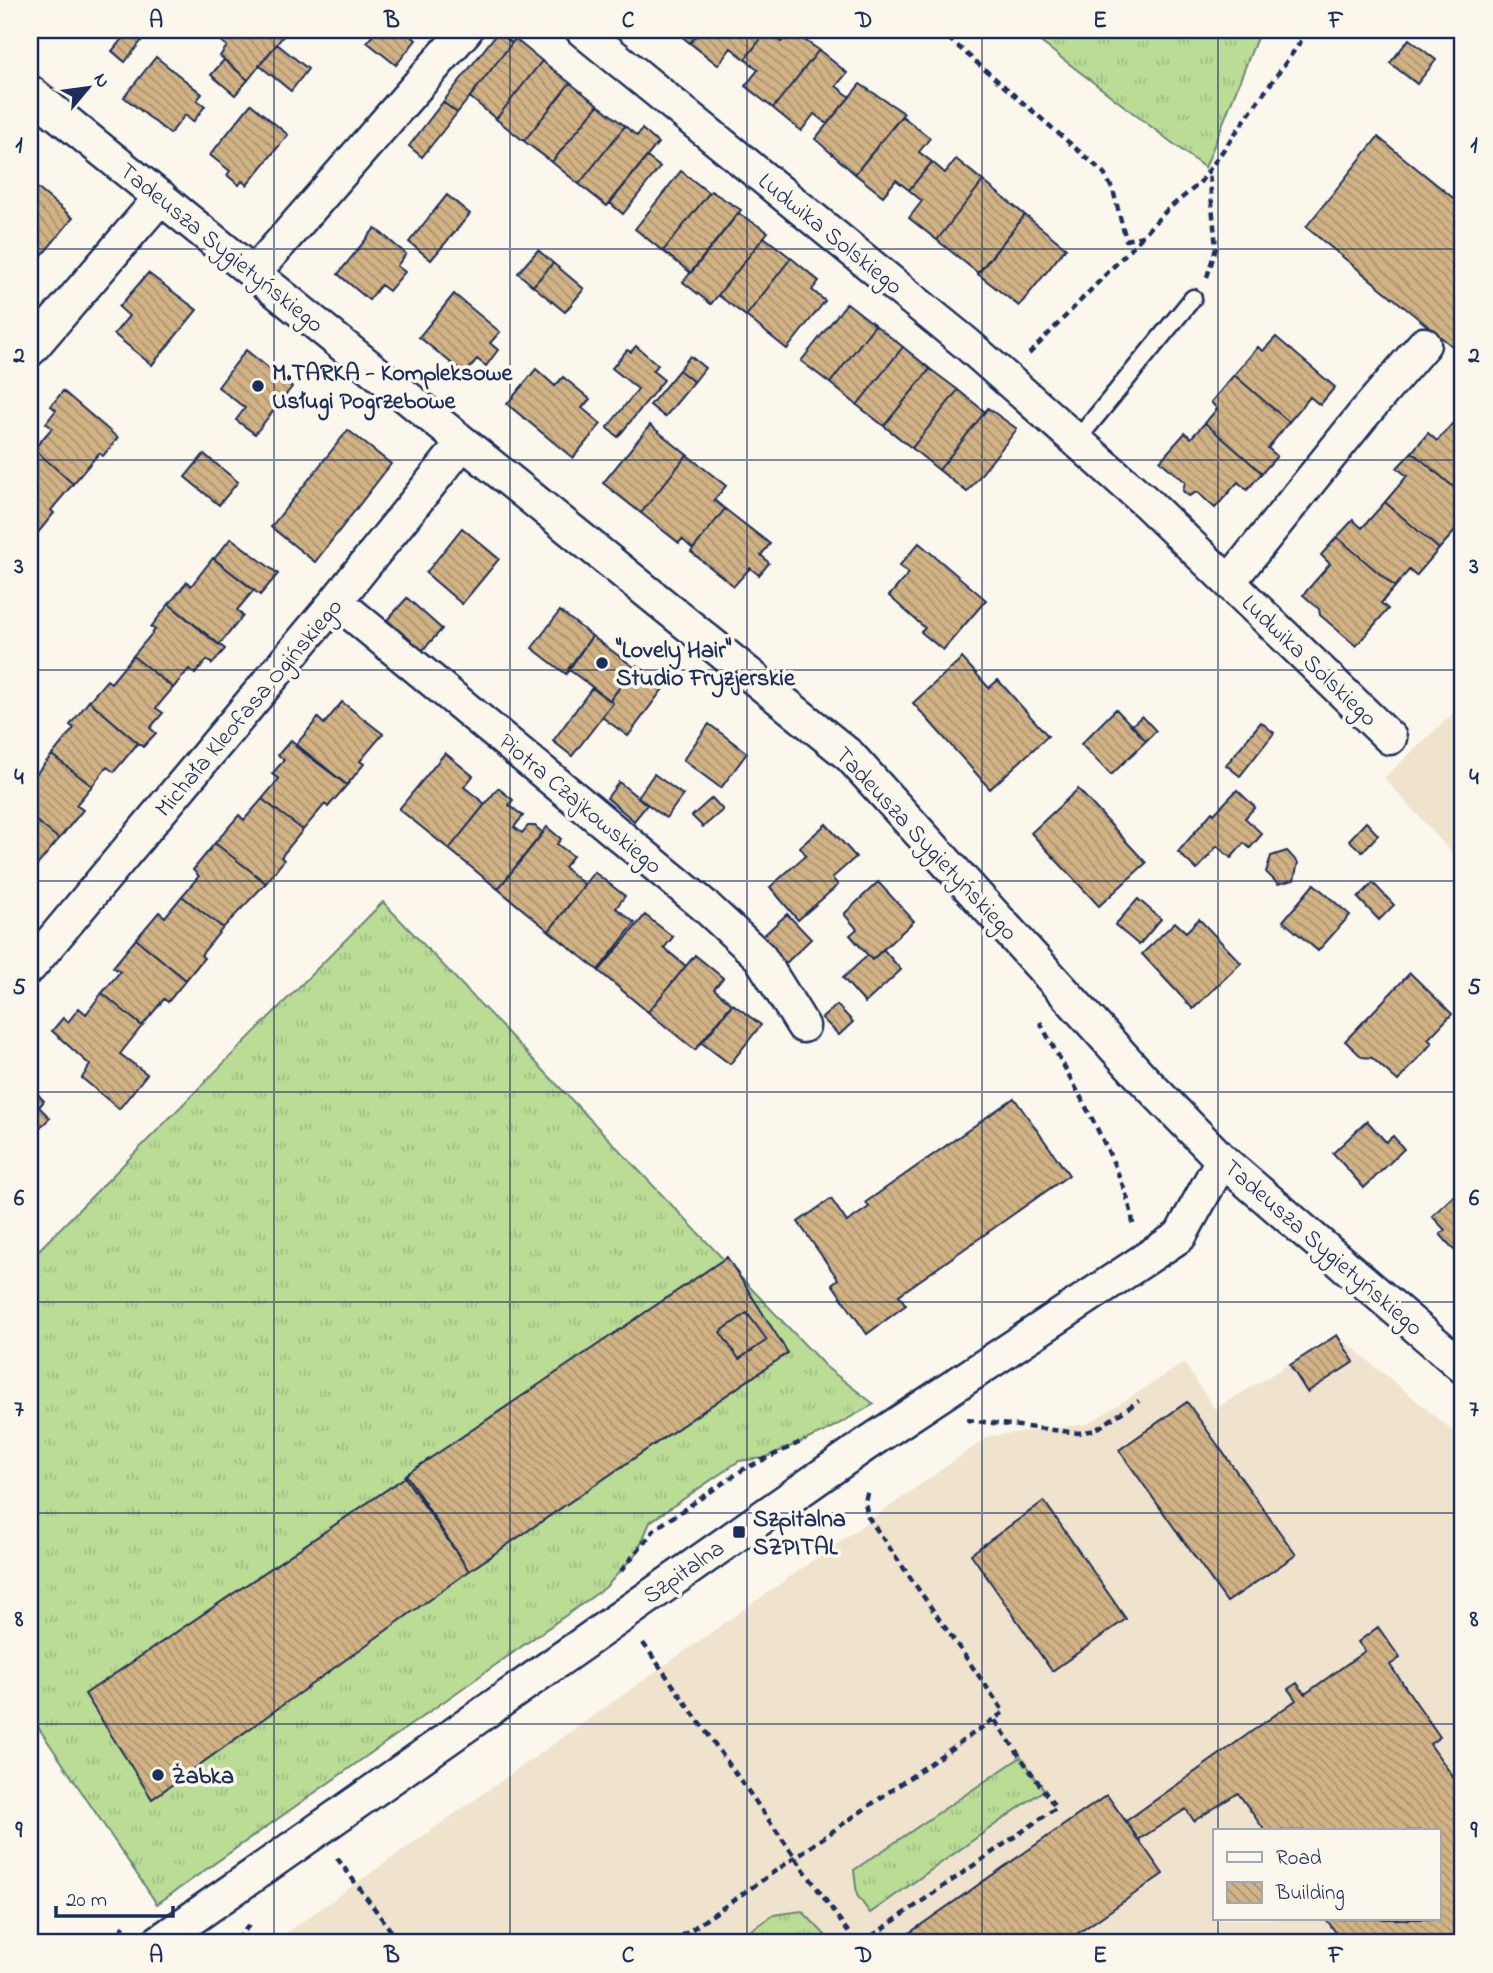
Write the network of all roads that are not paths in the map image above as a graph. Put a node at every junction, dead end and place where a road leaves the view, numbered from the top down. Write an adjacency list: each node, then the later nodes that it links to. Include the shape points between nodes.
1 (466, 30): 5 (street)
2 (582, 30): 9 (street, Ludwika Solskiego, via 1006,378)
3 (30, 92): 4 (street, Tadeusza Sygietyńskiego)
4 (161, 197): 5 (street, Tadeusza Sygietyńskiego); 7 (street)
5 (255, 272): 10 (street, Tadeusza Sygietyńskiego)
6 (1193, 298): 9 (lane)
7 (33, 338)
8 (1424, 344): 11 (street, Ludwika Solskiego)
9 (1076, 441): 11 (street, Ludwika Solskiego)
10 (463, 444): 12 (street, Michała Kleofasa Ogińskiego); 16 (street, Tadeusza Sygietyńskiego, via 850,756)
11 (1229, 582): 13 (street, Ludwika Solskiego)
12 (336, 601): 14 (street, Michała Kleofasa Ogińskiego); 15 (street, Piotra Czajkowskiego, via 705,906 760,957)
13 (1390, 738)
14 (30, 967)
15 (803, 1026)
16 (1222, 1160): 17 (street, Tadeusza Sygietyńskiego); 18 (street, Szpitalna, via 1180,1236 865,1445)
17 (1463, 1367)
18 (157, 1943)

